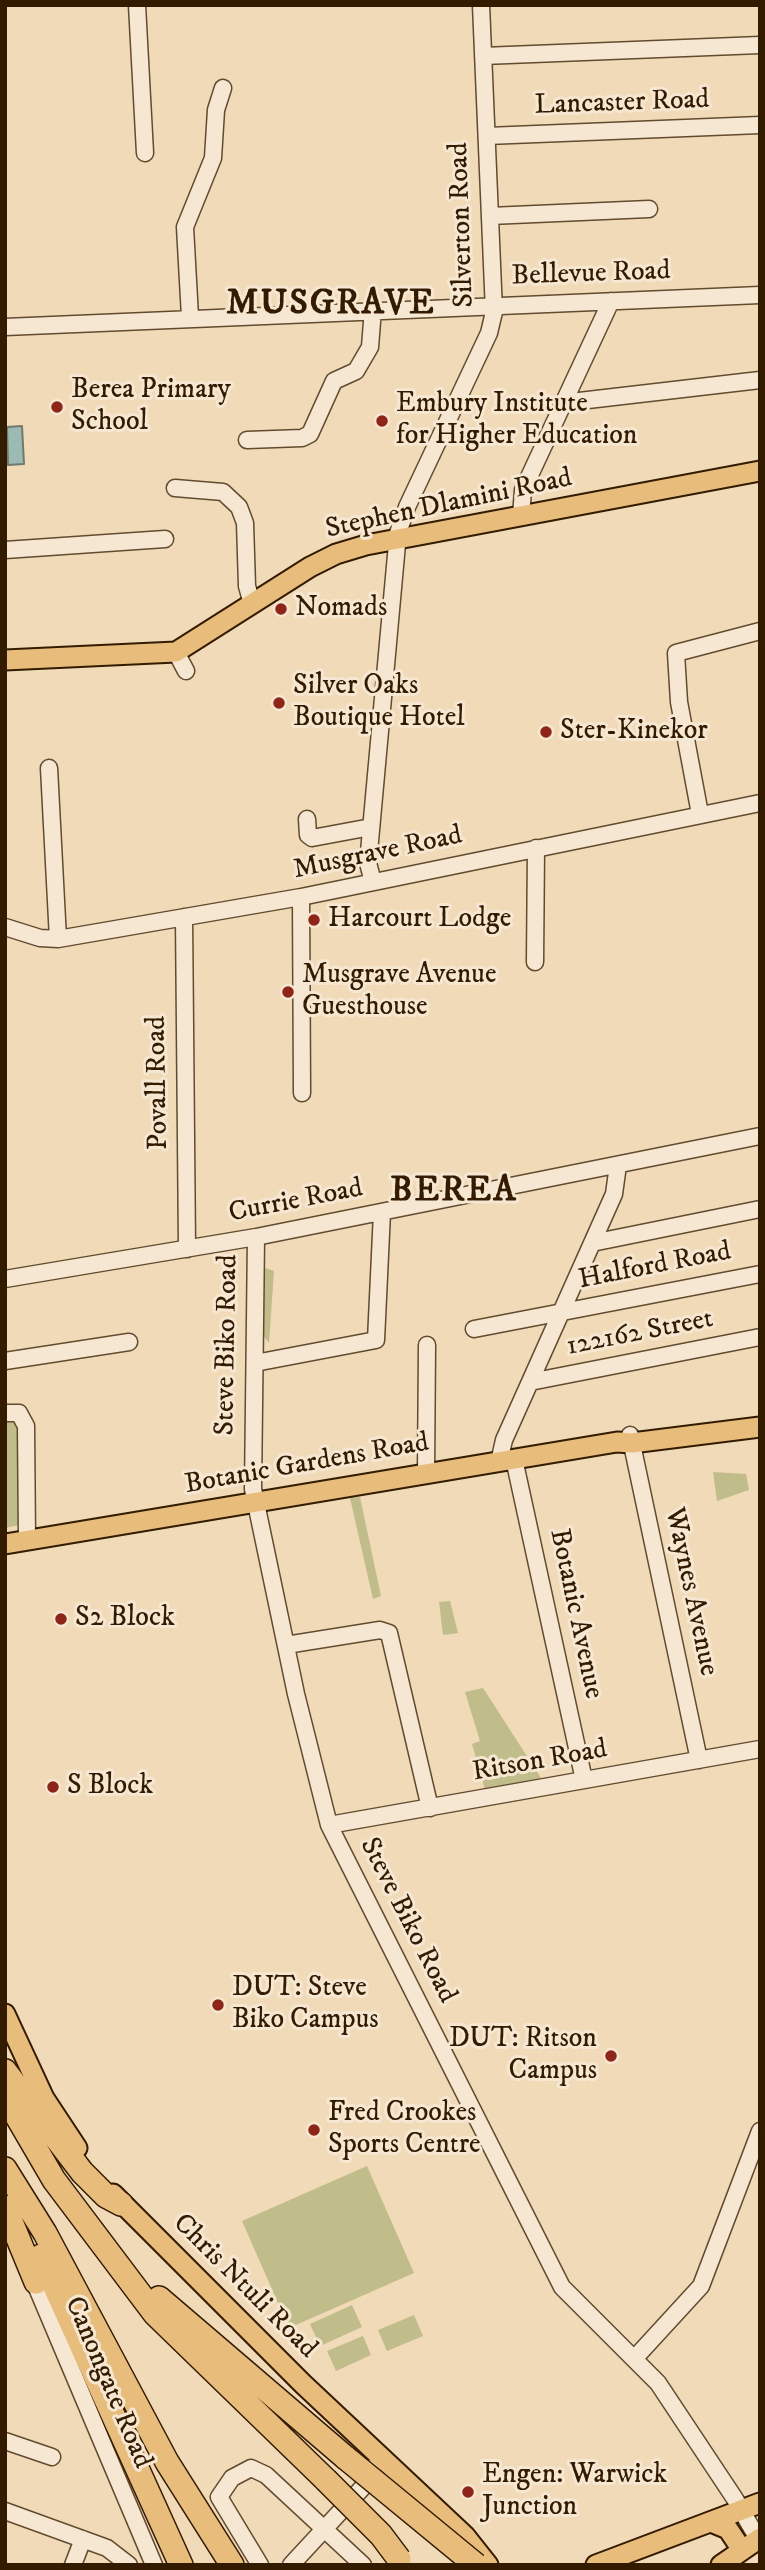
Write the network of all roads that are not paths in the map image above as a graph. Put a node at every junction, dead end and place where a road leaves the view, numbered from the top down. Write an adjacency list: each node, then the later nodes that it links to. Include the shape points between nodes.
1 (137, 5): 8 (street)
2 (481, 5): 4 (street, Silverton Road)
3 (760, 45): 4 (street)
4 (483, 56): 7 (street, Silverton Road)
5 (223, 88): 15 (street, via 216,110 213,158 185,231)
6 (760, 125): 7 (street, Lancaster Road)
7 (487, 136): 10 (street, Silverton Road)
8 (145, 153)
9 (649, 209): 10 (street)
10 (490, 216): 13 (street, Silverton Road)
11 (760, 295): 12 (street, Bellevue Road)
12 (611, 301): 13 (street, Bellevue Road); 18 (street)
13 (495, 304): 14 (street, Bellevue Road); 24 (street, Silverton Road, via 489,333 407,507)
14 (373, 309): 15 (street, Bellevue Road); 19 (street, via 370,347 356,371 334,381 310,434)
15 (190, 317): 16 (street, Bellevue Road)
16 (5, 327)
17 (760, 380): 18 (street)
18 (562, 403): 22 (street, via 523,490)
19 (247, 440)
20 (760, 471): 22 (main road, Stephen Dlamini Road)
21 (175, 488): 26 (street, via 223,492 239,507)
22 (521, 516): 24 (main road, Stephen Dlamini Road)
23 (165, 538): 25 (street)
24 (397, 540): 26 (main road, Stephen Dlamini Road, via 329,556); 35 (street, Silverton Road)
25 (5, 550)
26 (252, 604): 28 (main road, Stephen Dlamini Road)
27 (760, 631): 33 (street, via 676,653 679,702)
28 (176, 652): 29 (main road, Stephen Dlamini Road); 30 (street)
29 (5, 660)
30 (186, 671)
31 (49, 768): 41 (street)
32 (760, 803): 33 (street, Musgrave Road)
33 (700, 814): 36 (street, Musgrave Road)
34 (307, 819): 35 (street, via 307,835 312,838)
35 (371, 827): 37 (street, Silverton Road, via 368,863)
36 (536, 848): 37 (street, Musgrave Road); 42 (street)
37 (373, 882): 38 (street, Musgrave Road)
38 (301, 897): 39 (street, Musgrave Road); 43 (street)
39 (184, 917): 41 (street, Musgrave Road); 50 (street, Povall Road)
40 (5, 927): 41 (street, Musgrave Road)
41 (58, 939)
42 (535, 962)
43 (302, 1093)
44 (760, 1136): 45 (street, Currie Road)
45 (618, 1165): 47 (street, Currie Road); 49 (street, Botanic Avenue, via 614,1194)
46 (760, 1209): 49 (street)
47 (382, 1212): 48 (street, Currie Road); 59 (street, via 375,1341)
48 (256, 1237): 50 (street, Currie Road); 59 (street, Steve Biko Road)
49 (592, 1243): 53 (street, Botanic Avenue)
50 (187, 1249): 52 (street, Currie Road)
51 (760, 1274): 53 (street, Halford Road)
52 (5, 1279)
53 (560, 1312): 54 (street, Halford Road); 60 (street, Botanic Avenue)
54 (474, 1329)
55 (760, 1337): 60 (street, 122162 Street)
56 (129, 1342): 58 (street)
57 (427, 1345): 65 (street)
58 (5, 1361)
59 (255, 1363): 66 (street, Steve Biko Road)
60 (530, 1382): 64 (street, Botanic Avenue, via 504,1440)
61 (5, 1413): 67 (street, via 19,1413 26,1426)
62 (759, 1426): 63 (main road, Botanic Gardens Road)
63 (626, 1440): 64 (main road, Botanic Gardens Road); 71 (street, Waynes Avenue)
64 (507, 1461): 65 (main road, Botanic Gardens Road); 72 (street, Botanic Avenue)
65 (426, 1474): 66 (main road, Botanic Gardens Road)
66 (255, 1503): 67 (main road, Botanic Gardens Road); 69 (street, Steve Biko Road)
67 (27, 1540): 68 (main road, Botanic Gardens Road)
68 (5, 1544)
69 (286, 1645): 73 (street, via 387,1631); 74 (street, Steve Biko Road)
70 (760, 1748): 71 (street, Ritson Road)
71 (699, 1760): 72 (street, Ritson Road)
72 (583, 1780): 73 (street, Ritson Road)
73 (430, 1808): 74 (street, Ritson Road)
74 (329, 1825): 85 (street, Steve Biko Road, via 562,2287)
75 (5, 2014): 80 (main road, Chris Ntuli Road, via 44,2098)
76 (5, 2071): 80 (highway, via 82,2172)
77 (5, 2096): 83 (highway, via 54,2180)
78 (760, 2131): 85 (street, via 701,2286)
79 (5, 2169): 95 (highway); 99 (highway, via 45,2233 167,2462)
80 (121, 2204): 87 (main road, Chris Ntuli Road)
81 (5, 2207): 84 (highway)
82 (5, 2224): 84 (street, Canongate Road)
83 (125, 2273): 103 (highway, bridge, via 181,2342 326,2480); 104 (highway, bridge)
84 (39, 2288): 98 (street, Canongate Road)
85 (634, 2359): 89 (street, Steve Biko Road, via 658,2383)
86 (5, 2441): 88 (street)
87 (376, 2452): 92 (street, via 364,2486); 105 (main road, Chris Ntuli Road, via 465,2536)
88 (52, 2457)
89 (751, 2506): 91 (main road); 94 (street, Steve Biko Road)
90 (5, 2511): 93 (street)
91 (711, 2522): 94 (main road); 106 (main road)
92 (326, 2529): 100 (street, via 266,2475 251,2468 244,2470 221,2491 219,2502); 101 (street); 102 (street)
93 (83, 2539): 96 (street); 97 (street, via 107,2548)
94 (753, 2542): 107 (main road)
95 (179, 2560)
96 (73, 2565)
97 (129, 2565)
98 (154, 2565)
99 (232, 2565)
100 (260, 2565)
101 (291, 2565)
102 (363, 2565)
103 (403, 2565)
104 (476, 2565)
105 (488, 2565)
106 (596, 2565)
107 (721, 2565)

